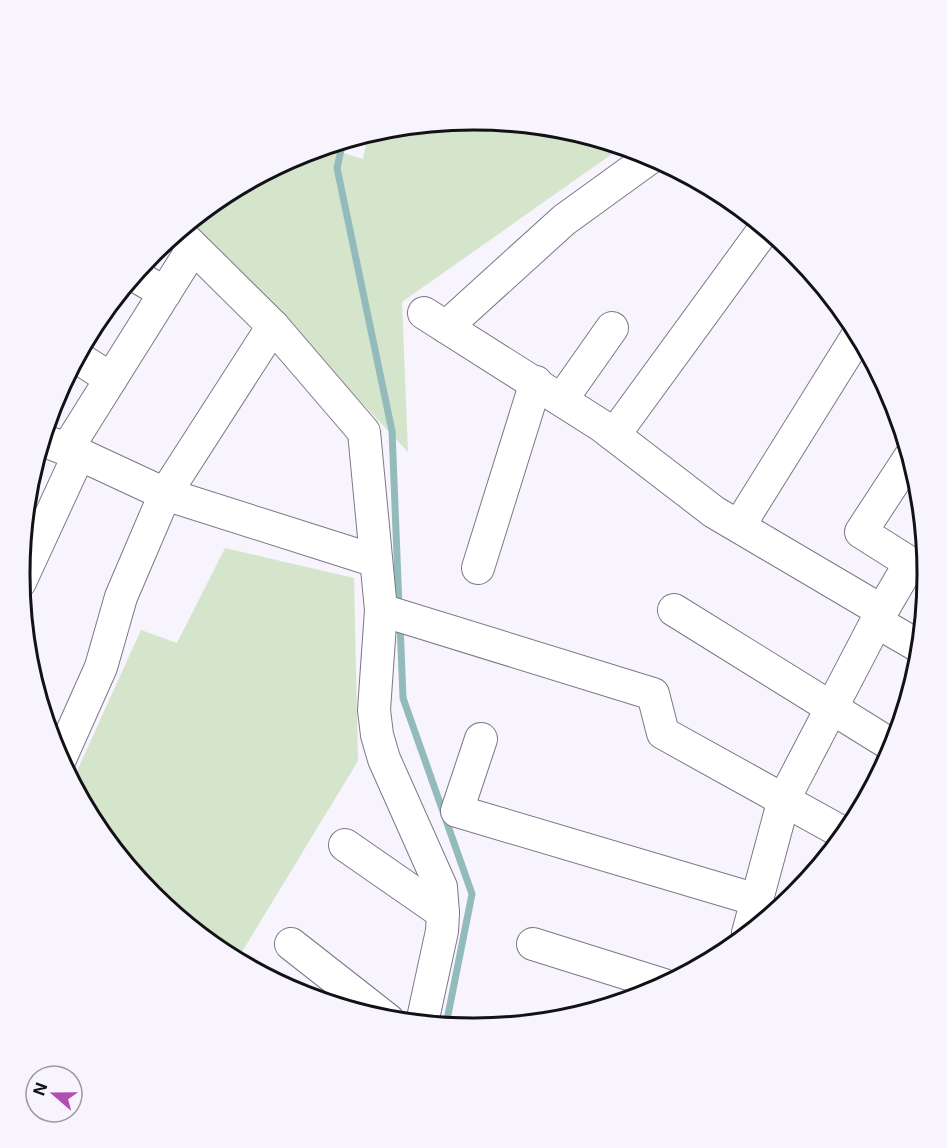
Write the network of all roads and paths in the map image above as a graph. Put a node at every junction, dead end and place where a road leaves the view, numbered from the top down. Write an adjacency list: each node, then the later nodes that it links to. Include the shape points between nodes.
1 (642, 164): 11 (street, via 435,320)
2 (759, 236): 13 (street)
3 (185, 240): 5 (street); 6 (street)
4 (142, 280): 5 (street)
5 (165, 293): 10 (street)
6 (273, 326): 16 (street); 19 (street, via 364,432)
7 (612, 328): 12 (street)
8 (853, 344): 17 (street)
9 (84, 362): 10 (street)
10 (111, 379): 14 (street)
11 (536, 382): 12 (street); 21 (street)
12 (562, 399): 13 (street)
13 (614, 435): 17 (street, via 714,512)
14 (63, 448): 16 (street); 18 (street)
15 (904, 467): 20 (street, via 861,532)
16 (165, 494): 19 (street); 30 (street, via 121,597 100,667)
17 (739, 526): 25 (street)
18 (31, 548)
19 (376, 561): 23 (street)
20 (917, 566)
21 (478, 568)
22 (917, 570): 25 (street)
23 (381, 610): 31 (street, via 653,694 663,733); 34 (street, via 374,710 377,735 441,887)
24 (674, 610): 27 (street)
25 (880, 616): 26 (street); 27 (street)
26 (912, 640)
27 (832, 707): 29 (street); 31 (street)
28 (481, 739): 36 (street, via 457,811)
29 (884, 740)
30 (65, 747)
31 (784, 800): 32 (street); 35 (street)
32 (835, 829)
33 (345, 845): 34 (street)
34 (443, 913): 41 (street)
35 (756, 916)
36 (753, 917)
37 (291, 944): 40 (street)
38 (532, 944): 39 (street)
39 (650, 981)
40 (368, 1004)
41 (424, 1015)

